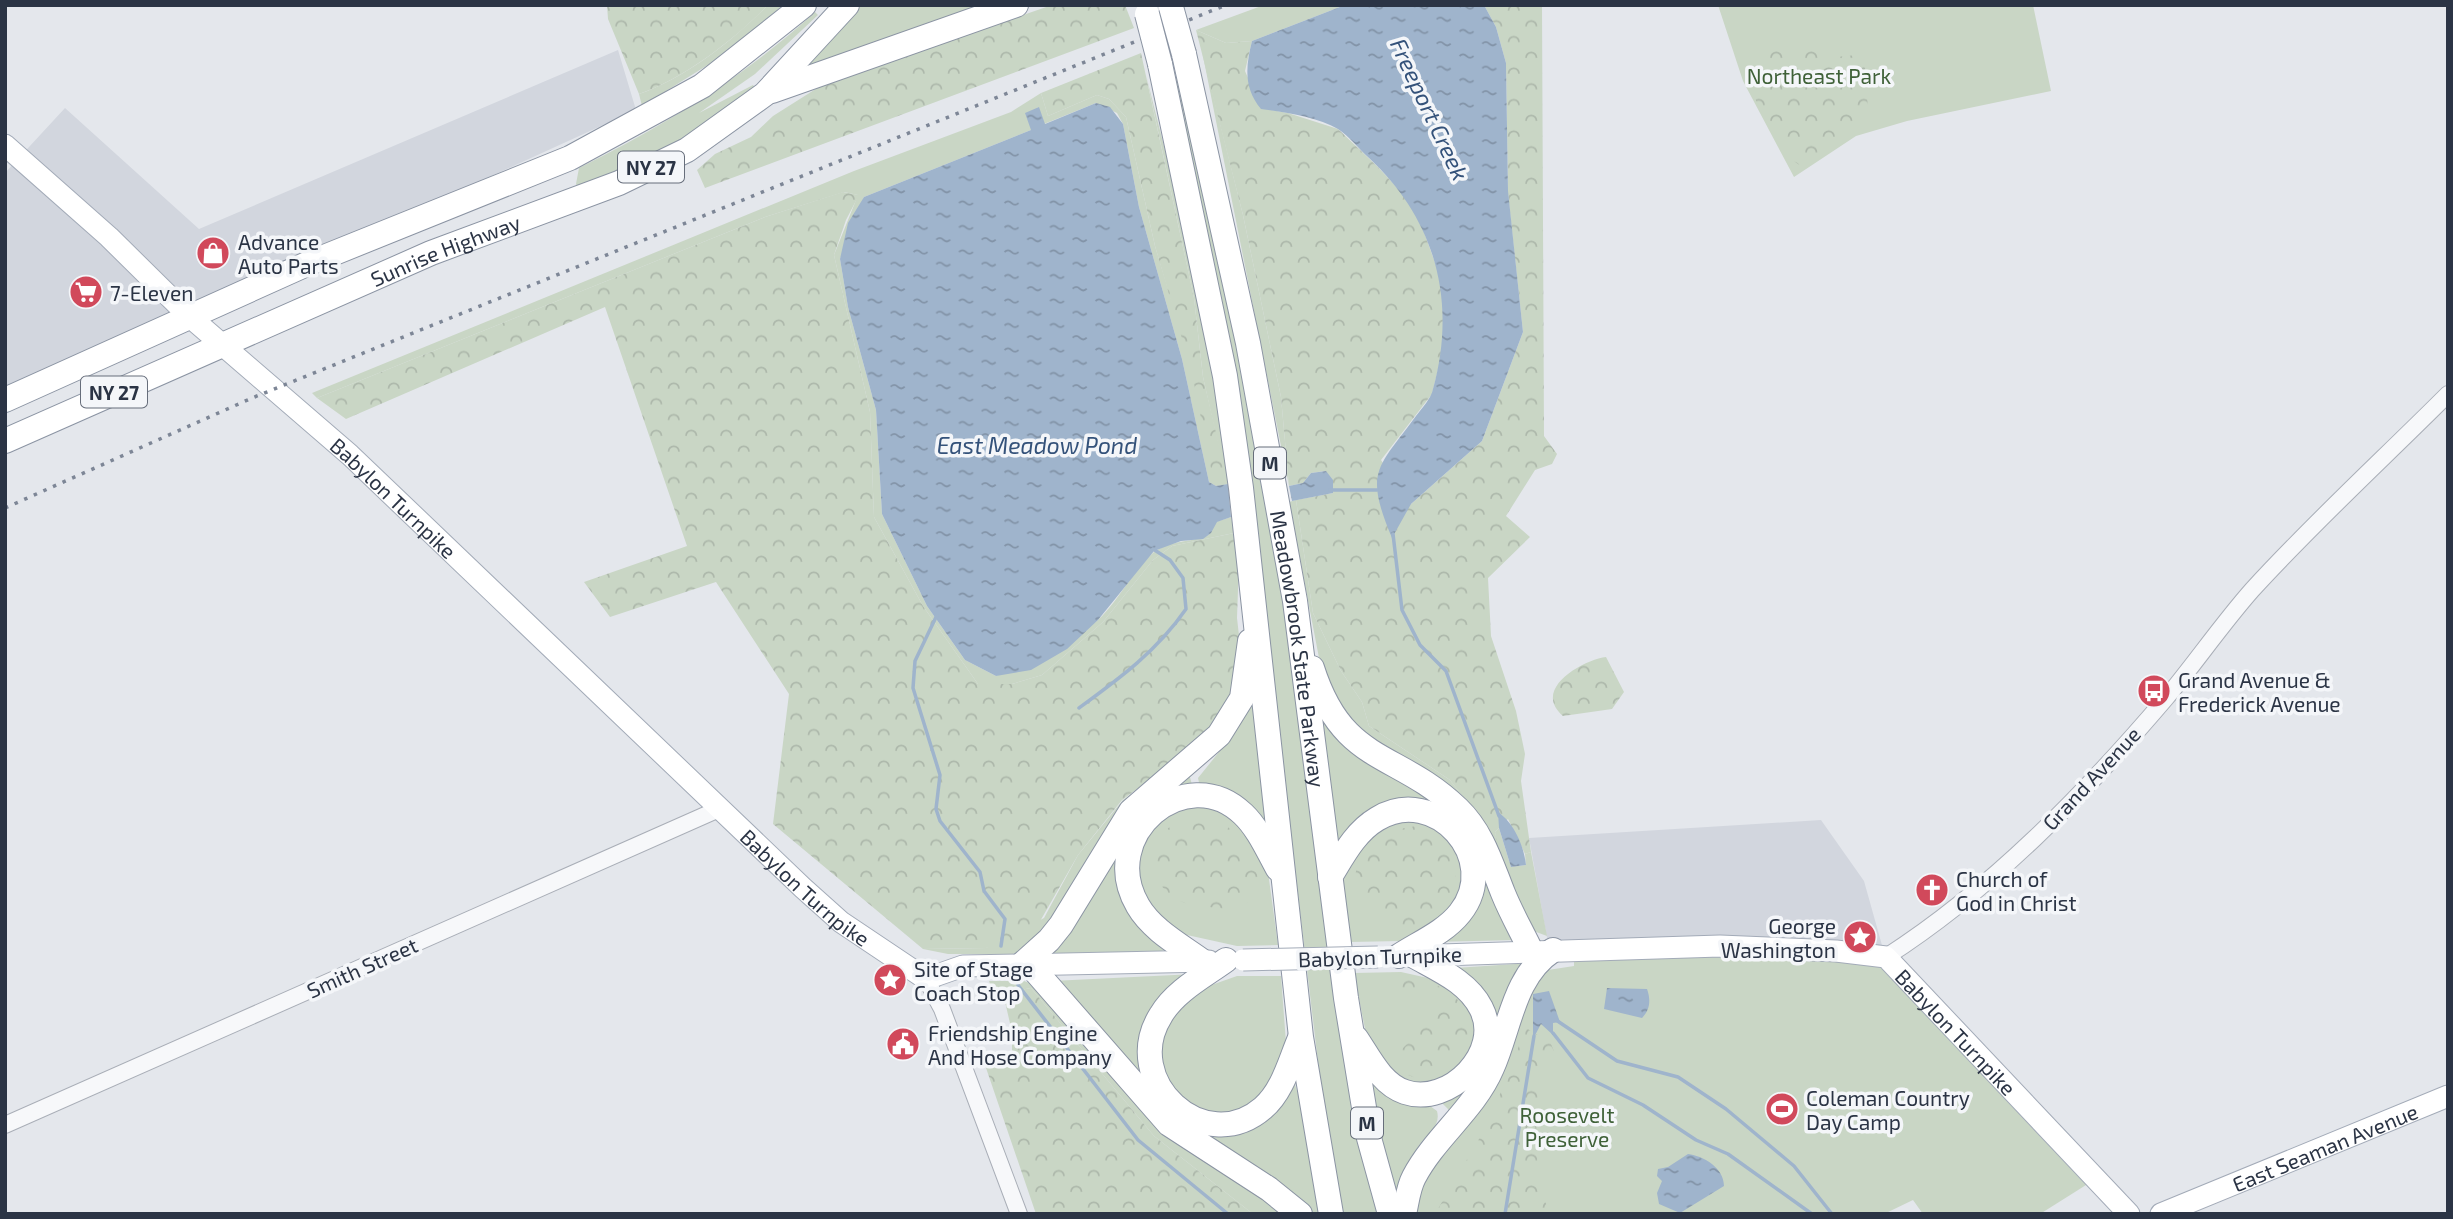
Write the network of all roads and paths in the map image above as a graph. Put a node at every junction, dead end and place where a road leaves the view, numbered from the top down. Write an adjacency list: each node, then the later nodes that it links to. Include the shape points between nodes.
1 (804, 5): 8 (highway, Sunrise Highway / NY 27, via 702,86)
2 (847, 5): 6 (highway, Sunrise Highway / NY 27)
3 (1016, 5): 6 (highway)
4 (1171, 6): 16 (highway, Meadowbrook State Parkway / M, bridge, via 1248,342)
5 (1143, 8): 15 (highway, Meadowbrook State Parkway / M, bridge, via 1160,64 1223,363)
6 (765, 94): 9 (highway, Sunrise Highway / NY 27, via 687,150 619,183)
7 (5, 145): 10 (main road, Babylon Turnpike)
8 (570, 158): 9 (highway, via 570,183); 10 (highway, Sunrise Highway / NY 27)
9 (525, 218): 11 (highway, Sunrise Highway / NY 27, via 431,253)
10 (189, 316): 11 (main road, Babylon Turnpike); 13 (highway, Sunrise Highway / NY 27)
11 (223, 345): 14 (highway, Sunrise Highway / NY 27); 19 (main road, Babylon Turnpike, via 350,455)
12 (2448, 394): 24 (street, Grand Avenue, via 2251,591 2163,701 2080,793 1926,930)
13 (5, 400)
14 (5, 441)
15 (1255, 615): 17 (highway, via 1242,698 1219,735); 20 (highway, Meadowbrook State Parkway / M)
16 (1298, 621): 21 (highway, Meadowbrook State Parkway / M); 22 (highway, via 1320,692 1333,717 1349,736 1439,793 1469,821)
17 (1202, 750): 18 (highway, via 1192,780); 26 (highway, via 1131,811 1061,925)
18 (1202, 795): 20 (highway, via 1244,815); 25 (highway, via 1161,806 1147,817 1129,845 1126,867 1130,890 1158,929)
19 (719, 809): 27 (main road, Babylon Turnpike, via 841,922); 32 (street, Smith Street)
20 (1282, 876): 29 (highway, Meadowbrook State Parkway / M)
21 (1330, 877): 23 (highway, via 1357,835 1388,813 1422,811 1455,828 1470,850 1474,870 1471,894 1452,922); 28 (highway, Meadowbrook State Parkway / M)
22 (1542, 951): 23 (main road, Babylon Turnpike); 24 (main road, Babylon Turnpike, via 1720,946); 33 (highway, via 1527,976 1480,1091)
23 (1397, 956): 25 (main road, Babylon Turnpike, bridge); 30 (highway, via 1467,989 1483,1014 1486,1036 1482,1054 1462,1079)
24 (1886, 957): 39 (main road, Babylon Turnpike)
25 (1224, 960): 26 (main road, Babylon Turnpike); 29 (highway, via 1178,995 1156,1023 1149,1062 1162,1094 1188,1116 1209,1123 1233,1122 1254,1114 1278,1090)
26 (1025, 965): 27 (main road, Babylon Turnpike, via 963,966); 35 (highway, via 1169,1124)
27 (926, 979): 34 (street, via 947,1022)
28 (1352, 1031): 30 (highway, via 1381,1075 1405,1092); 37 (highway, Meadowbrook State Parkway / M, via 1369,1138)
29 (1301, 1037): 36 (highway, Meadowbrook State Parkway / M)
30 (1427, 1094): 33 (highway, via 1443,1110)
31 (2448, 1097): 40 (main road, East Seaman Avenue)
32 (5, 1125)
33 (1439, 1139): 38 (highway, via 1412,1179)
34 (1019, 1214)
35 (1300, 1214)
36 (1331, 1214)
37 (1390, 1214)
38 (1404, 1214)
39 (2129, 1214)
40 (2161, 1214)

